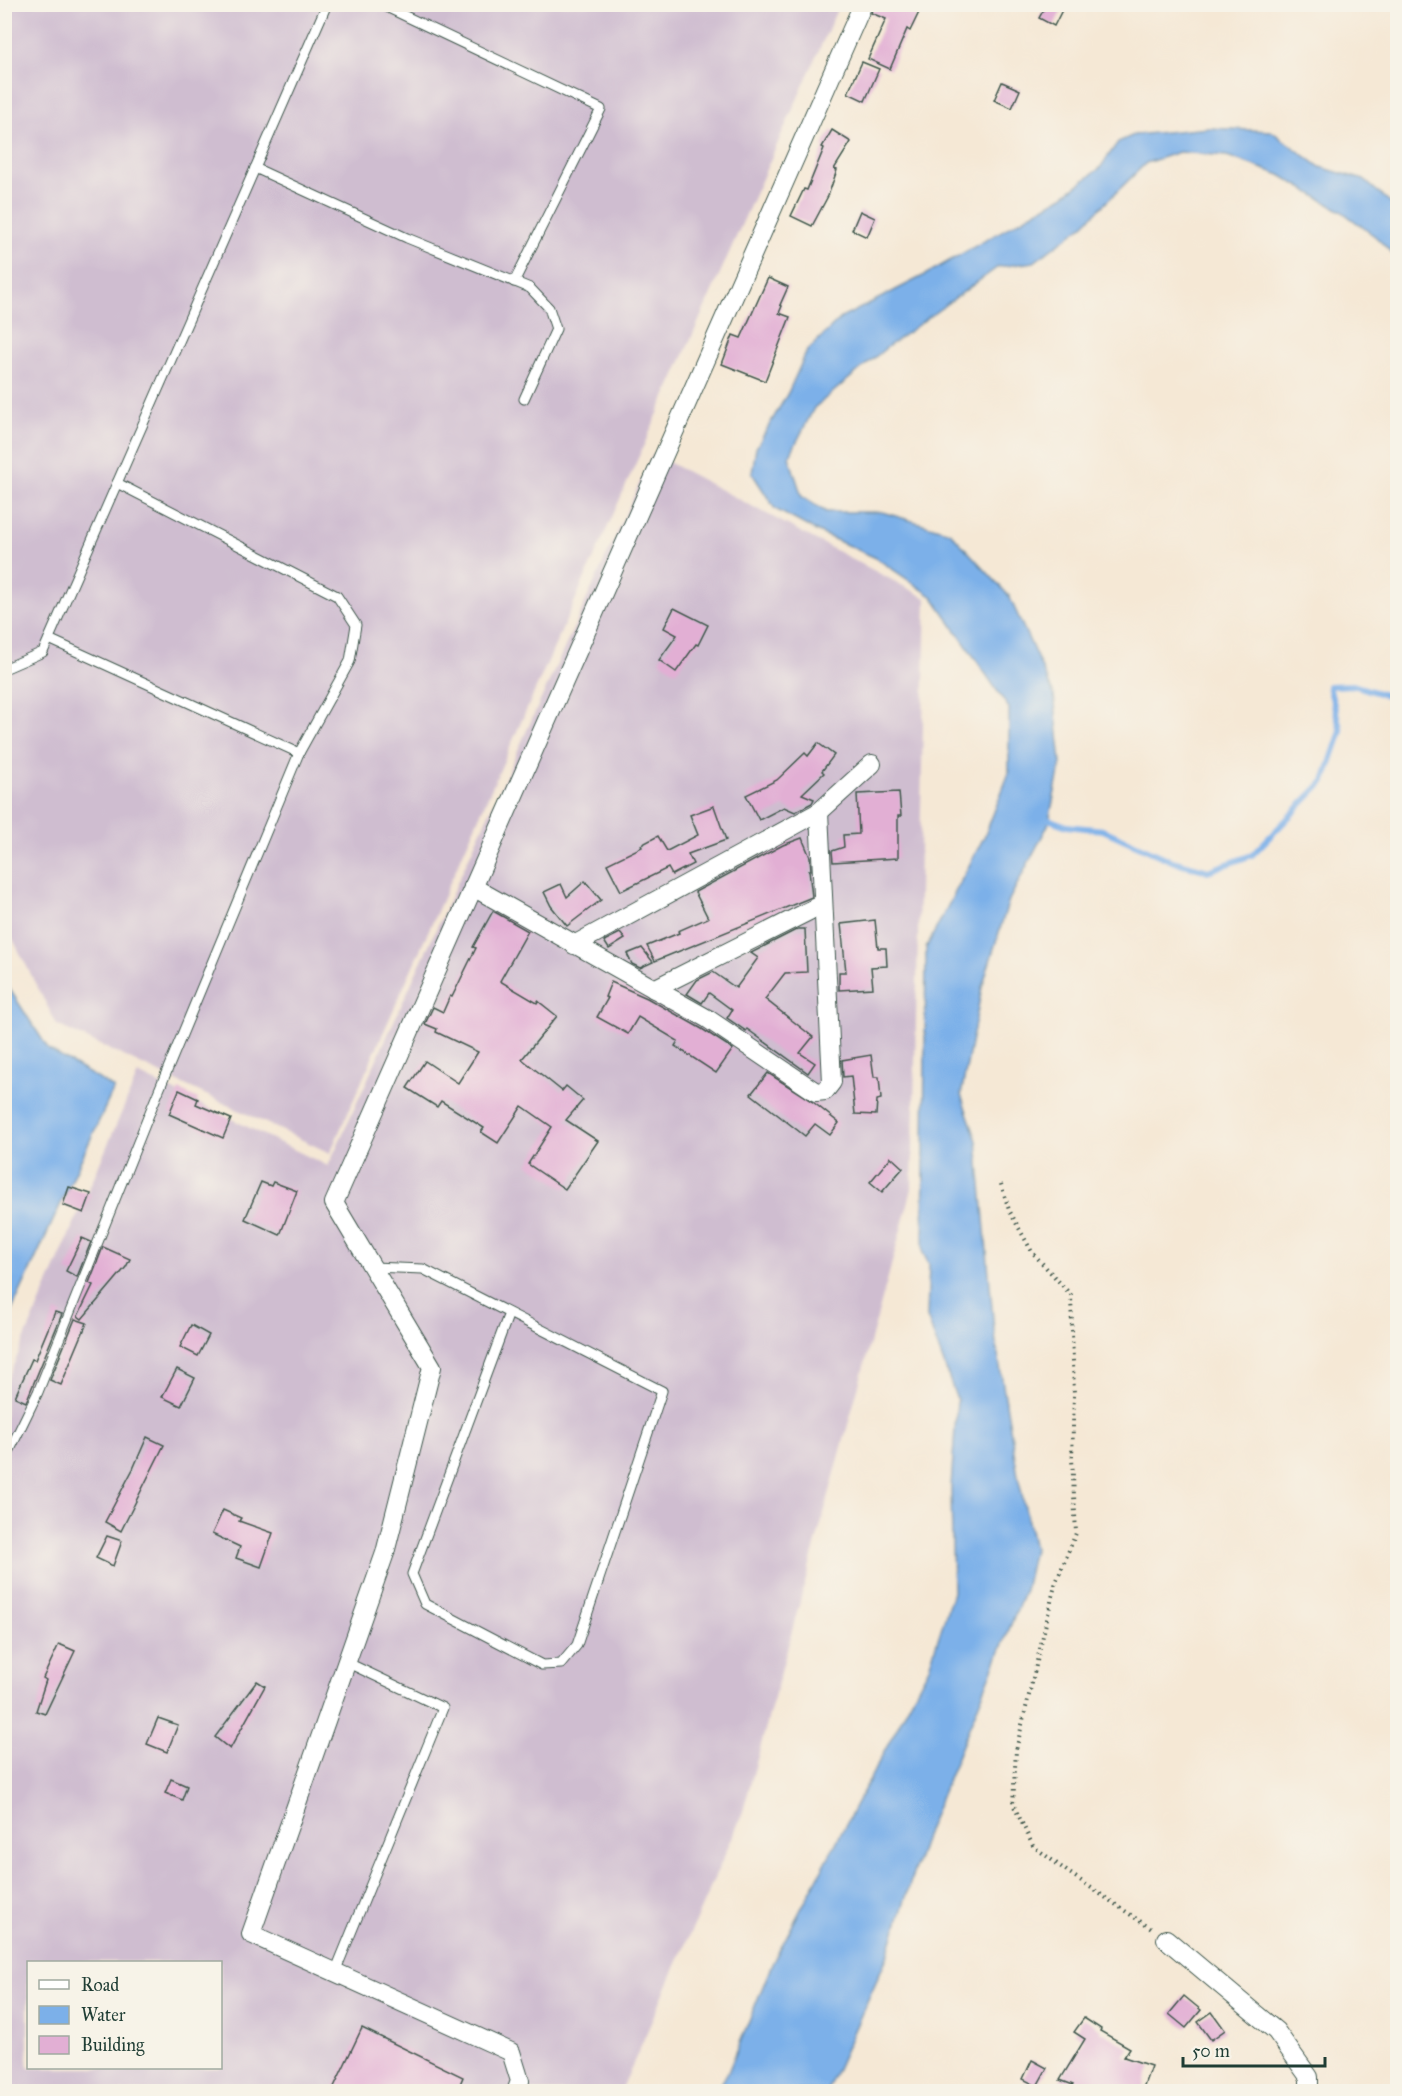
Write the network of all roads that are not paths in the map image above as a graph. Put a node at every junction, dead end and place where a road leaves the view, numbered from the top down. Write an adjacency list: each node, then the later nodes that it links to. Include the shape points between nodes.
1 (327, 4): 4 (lane)
2 (381, 4): 5 (lane, via 601,109)
3 (863, 4): 13 (street)
4 (255, 168): 5 (lane); 7 (lane)
5 (514, 282): 6 (lane, via 530,288 549,308 556,329)
6 (524, 399)
7 (117, 483): 8 (lane); 10 (lane, via 337,596 356,625 350,661)
8 (49, 639): 9 (lane, via 43,652); 10 (lane)
9 (4, 669)
10 (299, 753): 19 (lane, via 38,1392)
11 (872, 764): 12 (street)
12 (819, 812): 14 (street); 15 (street)
13 (473, 887): 15 (street); 17 (street, via 334,1203)
14 (823, 904): 16 (street); 16 (street, via 832,1082 825,1091 816,1092 708,1019)
15 (574, 945): 16 (street)
16 (654, 989)
17 (372, 1267): 18 (lane, via 423,1269); 20 (street, via 432,1367 385,1553)
18 (509, 1313): 18 (lane, via 662,1391 577,1646 561,1664 542,1665 425,1604 412,1574)
19 (4, 1462)
20 (346, 1662): 22 (street, via 251,1934); 22 (lane, via 443,1708)
21 (1166, 1939): 24 (street, via 1276,2031 1309,2077)
22 (335, 1972): 23 (street, via 511,2052 520,2081)
23 (516, 2091)
24 (1309, 2091)

